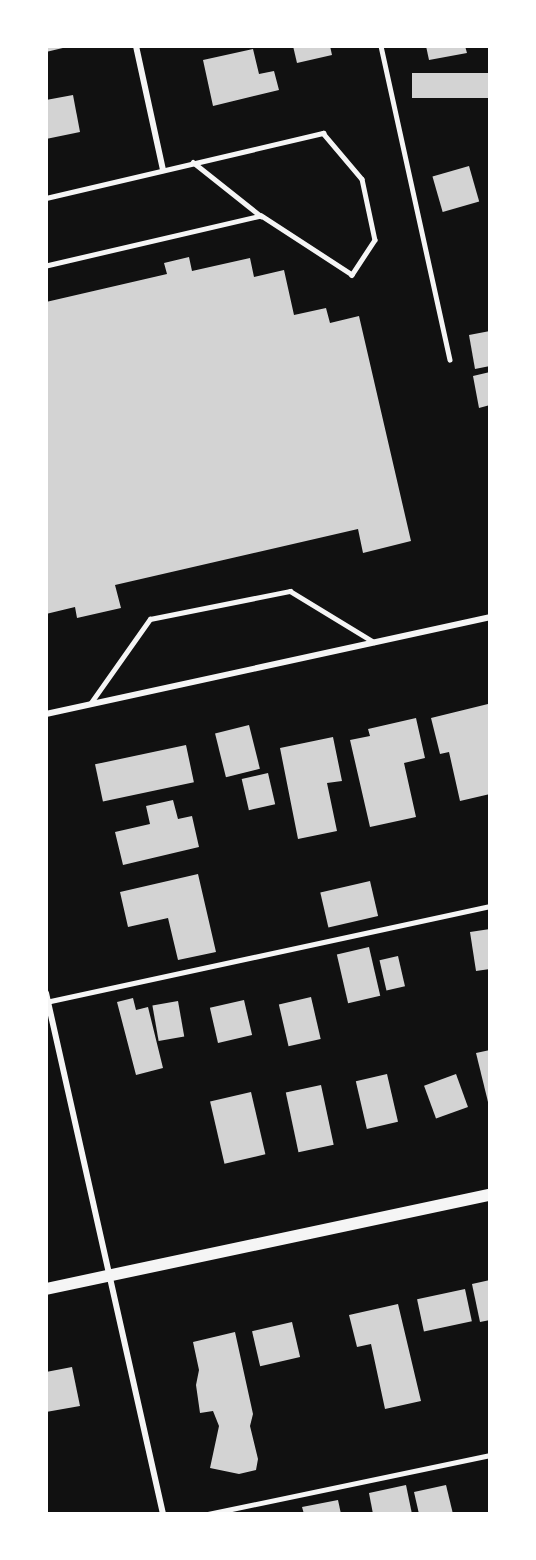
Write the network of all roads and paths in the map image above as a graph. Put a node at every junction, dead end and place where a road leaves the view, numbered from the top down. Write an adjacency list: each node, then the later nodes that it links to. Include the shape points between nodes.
1 (135, 46): 4 (street)
2 (381, 46): 8 (lane)
3 (194, 162): 4 (lane); 6 (lane); 6 (lane, via 323,133 362,179 375,240 352,275)
4 (163, 170): 5 (lane)
5 (46, 198)
6 (261, 216): 7 (lane)
7 (46, 266)
8 (450, 360)
9 (489, 617): 10 (street)
10 (374, 642): 11 (street); 11 (lane, via 290,591 150,619)
11 (90, 704): 12 (street)
12 (46, 714)
13 (489, 906): 15 (lane)
14 (46, 993): 15 (street)
15 (47, 1002): 17 (street)
16 (489, 1195): 17 (main road)
17 (110, 1276): 18 (main road); 20 (street)
18 (46, 1289)
19 (489, 1455): 21 (lane)
20 (163, 1514)
21 (207, 1514)

